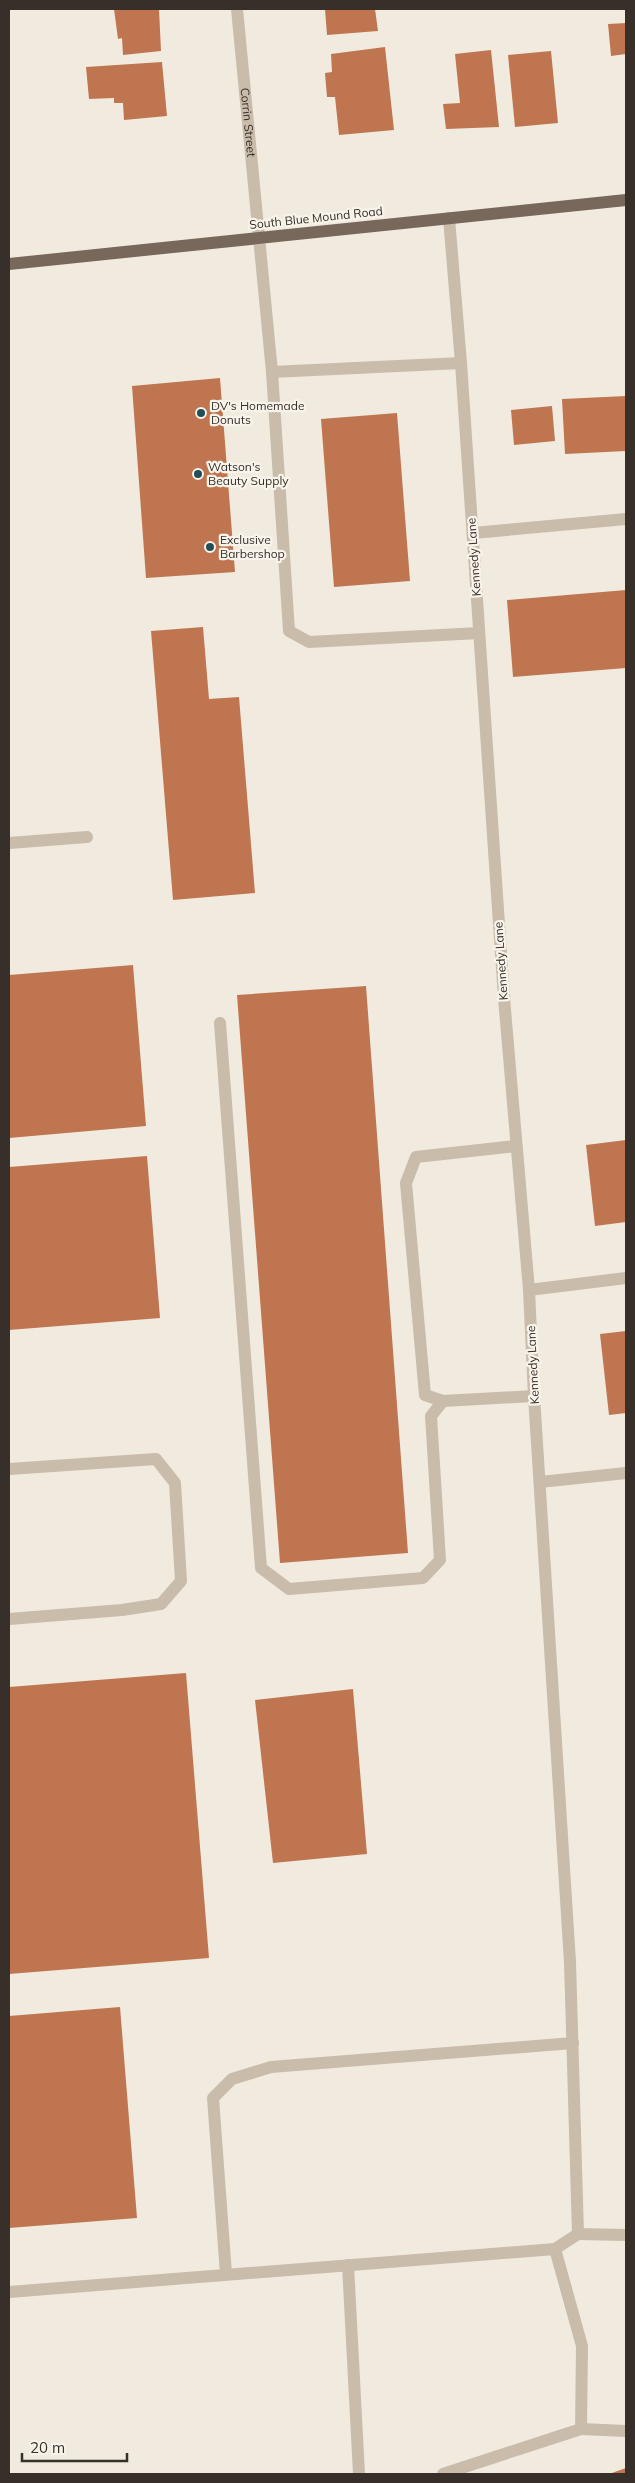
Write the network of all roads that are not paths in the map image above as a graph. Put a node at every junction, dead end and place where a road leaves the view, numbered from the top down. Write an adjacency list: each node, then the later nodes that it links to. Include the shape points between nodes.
1 (237, 9): 4 (street, Corrin Street)
2 (626, 200): 3 (main road, South Blue Mound Road)
3 (449, 218): 4 (main road, South Blue Mound Road); 6 (street, Kennedy Lane)
4 (260, 237): 5 (main road, South Blue Mound Road); 7 (street, Corrin Street)
5 (9, 264)
6 (461, 363): 7 (street); 9 (street, Kennedy Lane)
7 (272, 372): 10 (street, Corrin Street, via 289,630 309,642)
8 (626, 520): 9 (street)
9 (473, 533): 10 (street, Kennedy Lane)
10 (479, 633): 14 (street, Kennedy Lane)
11 (87, 837): 12 (street)
12 (9, 843)
13 (220, 1023): 18 (street, via 261,1568 289,1590 423,1578 440,1560 431,1416)
14 (516, 1146): 16 (street, Kennedy Lane); 18 (street, via 416,1157 406,1183 425,1395)
15 (626, 1278): 16 (street)
16 (529, 1290): 17 (street, Kennedy Lane)
17 (534, 1396): 18 (street); 21 (street, Kennedy Lane)
18 (443, 1401)
19 (9, 1469): 22 (street, via 156,1459 175,1483 181,1581 161,1604)
20 (626, 1473): 21 (street)
21 (540, 1482): 23 (street, Kennedy Lane)
22 (9, 1619)
23 (573, 2043): 24 (street, Kennedy Lane); 28 (street, via 271,2067 232,2079 213,2098)
24 (578, 2234): 25 (street); 26 (street)
25 (626, 2235)
26 (555, 2249): 27 (street); 30 (street, via 582,2346)
27 (348, 2265): 28 (street); 32 (street)
28 (226, 2274): 29 (street)
29 (9, 2292)
30 (581, 2429): 31 (street); 33 (street)
31 (626, 2431)
32 (359, 2474)
33 (443, 2474)

